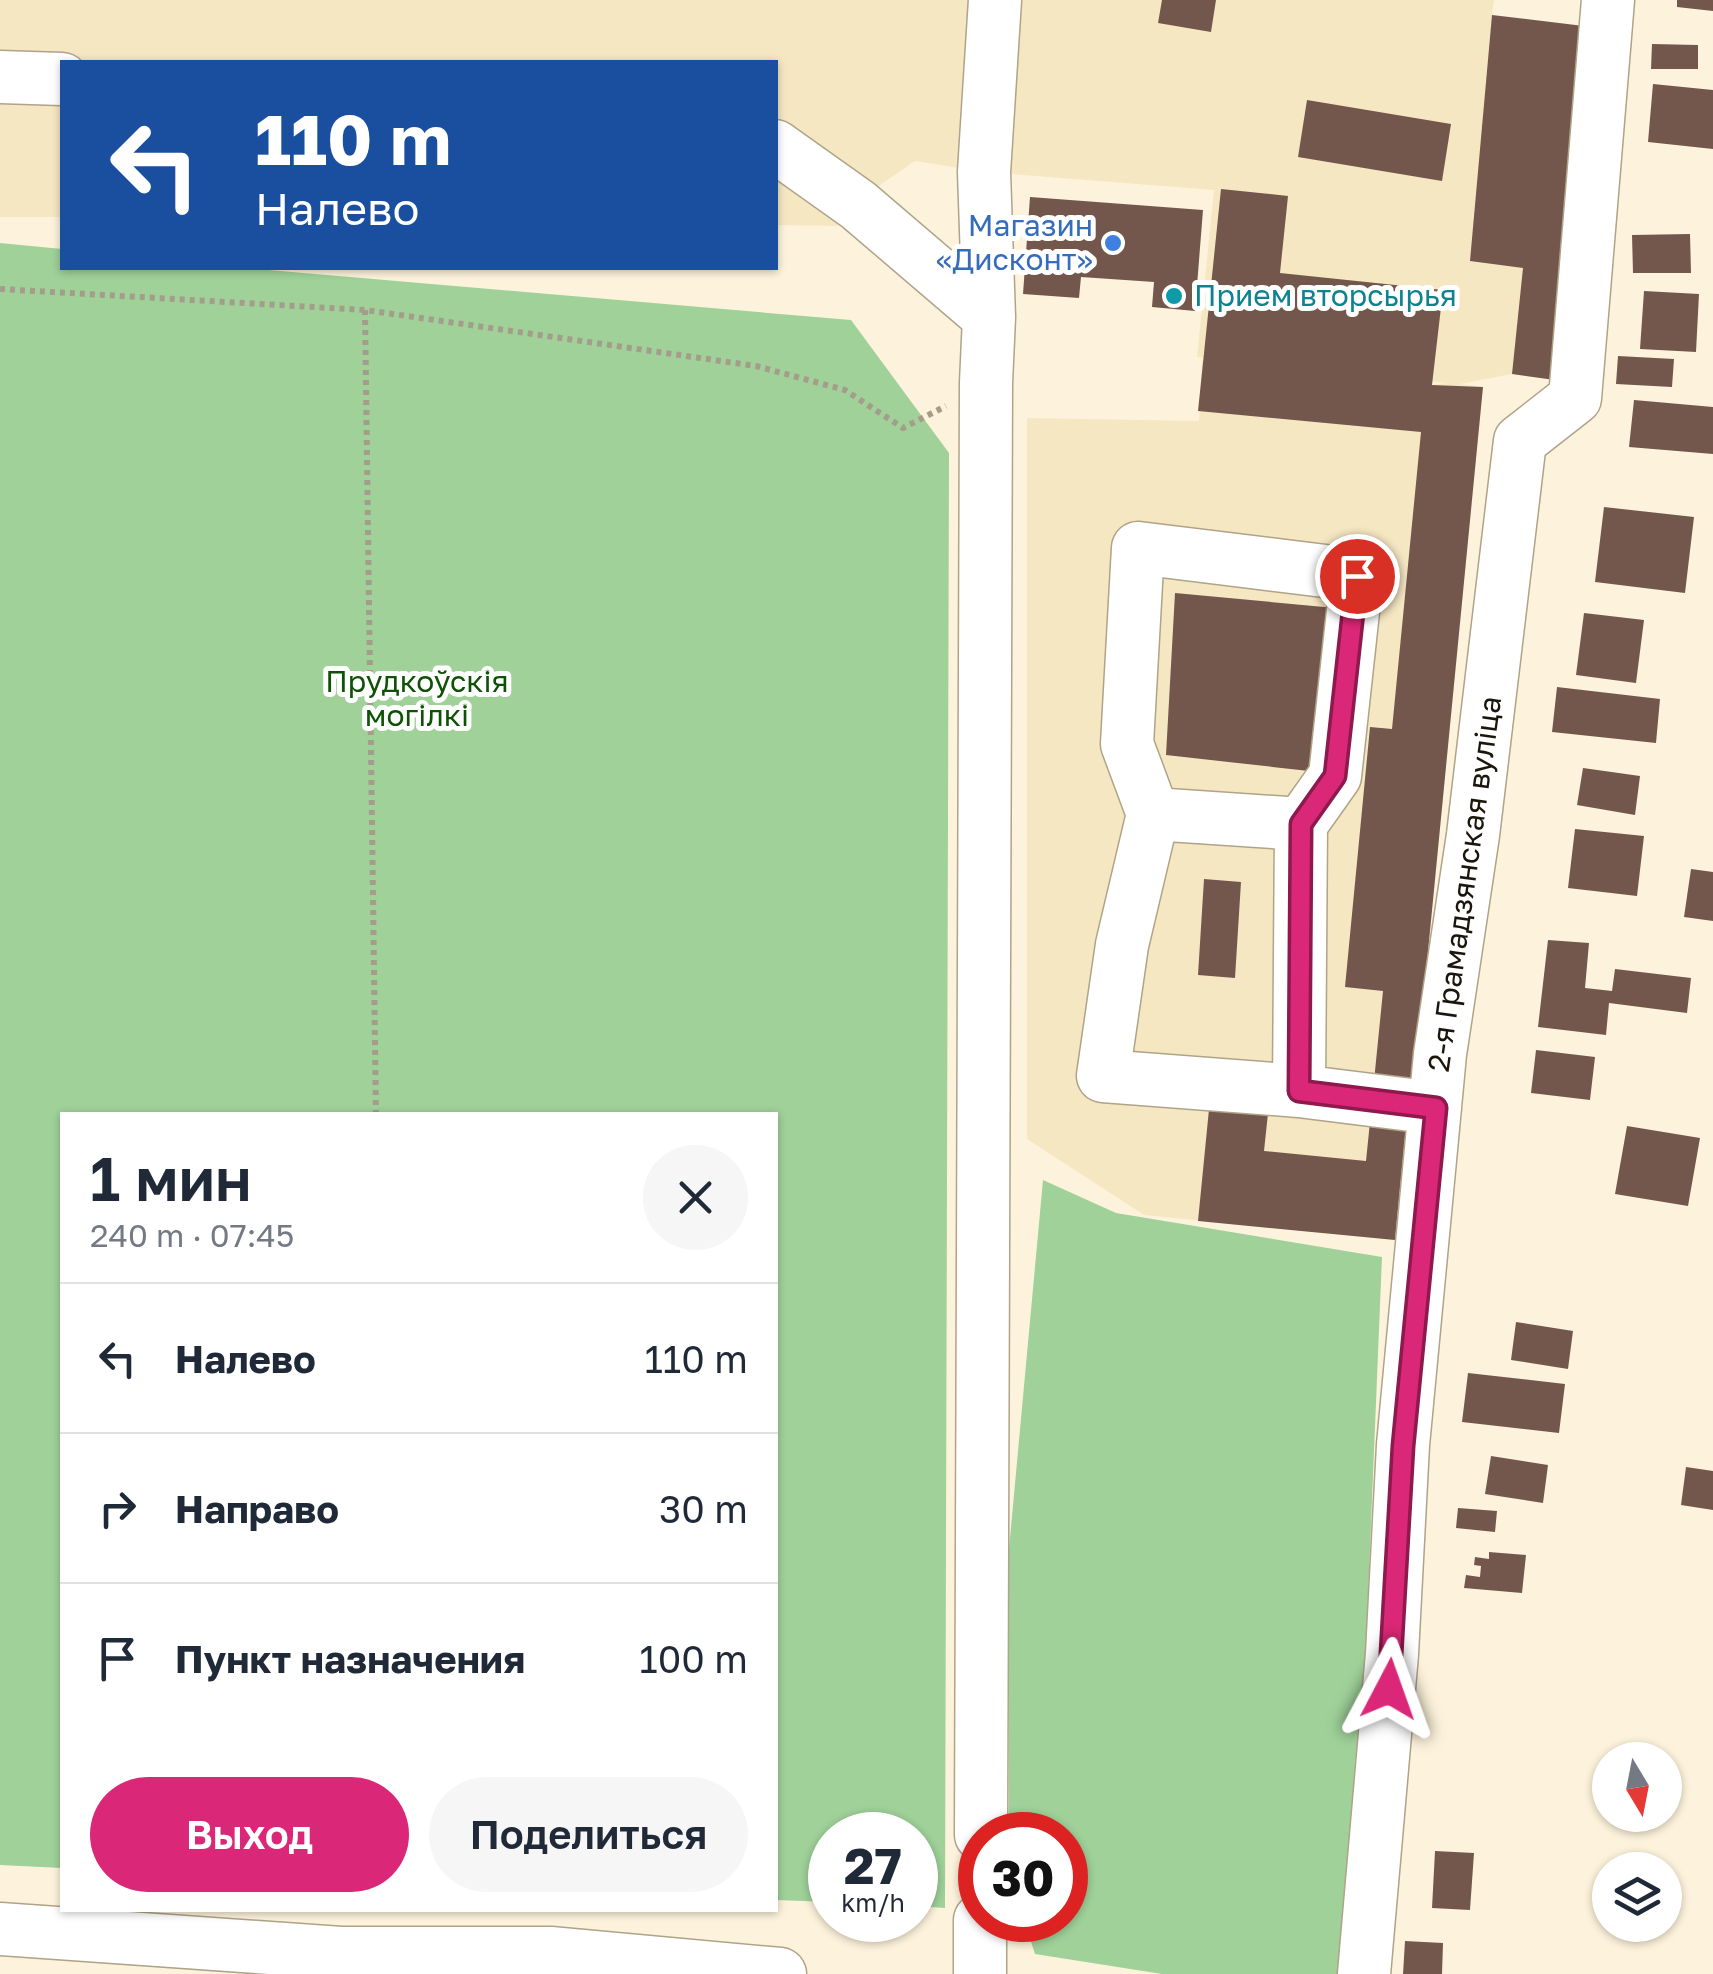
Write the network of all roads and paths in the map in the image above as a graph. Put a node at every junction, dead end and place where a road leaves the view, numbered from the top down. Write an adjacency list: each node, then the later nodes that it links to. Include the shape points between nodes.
1 (995, 0): 8 (street, via 984,172)
2 (1608, 0): 13 (street, 2-я Грамадзянская вуліца, via 1575,398 1520,440)
3 (0, 77): 4 (street)
4 (60, 79)
5 (778, 148): 8 (street, via 858,205)
6 (0, 289): 7 (path)
7 (365, 310): 9 (path, via 756,366 845,390 903,428); 14 (path)
8 (989, 317): 9 (street)
9 (986, 384): 15 (street)
10 (1154, 814): 11 (street); 11 (street, via 1128,744 1138,548 1357,576 1335,776); 12 (street, via 1122,945 1103,1076)
11 (1301, 824): 12 (street)
12 (1299, 1091): 13 (street)
13 (1436, 1108): 21 (street, 2-я Грамадзянская вуліца)
14 (376, 1112)
15 (980, 1812)
16 (0, 1928): 18 (street, via 341,1953)
17 (980, 1942): 20 (street)
18 (389, 1963): 19 (street, via 550,1953)
19 (780, 1974)
20 (980, 1974)
21 (1364, 1974)

